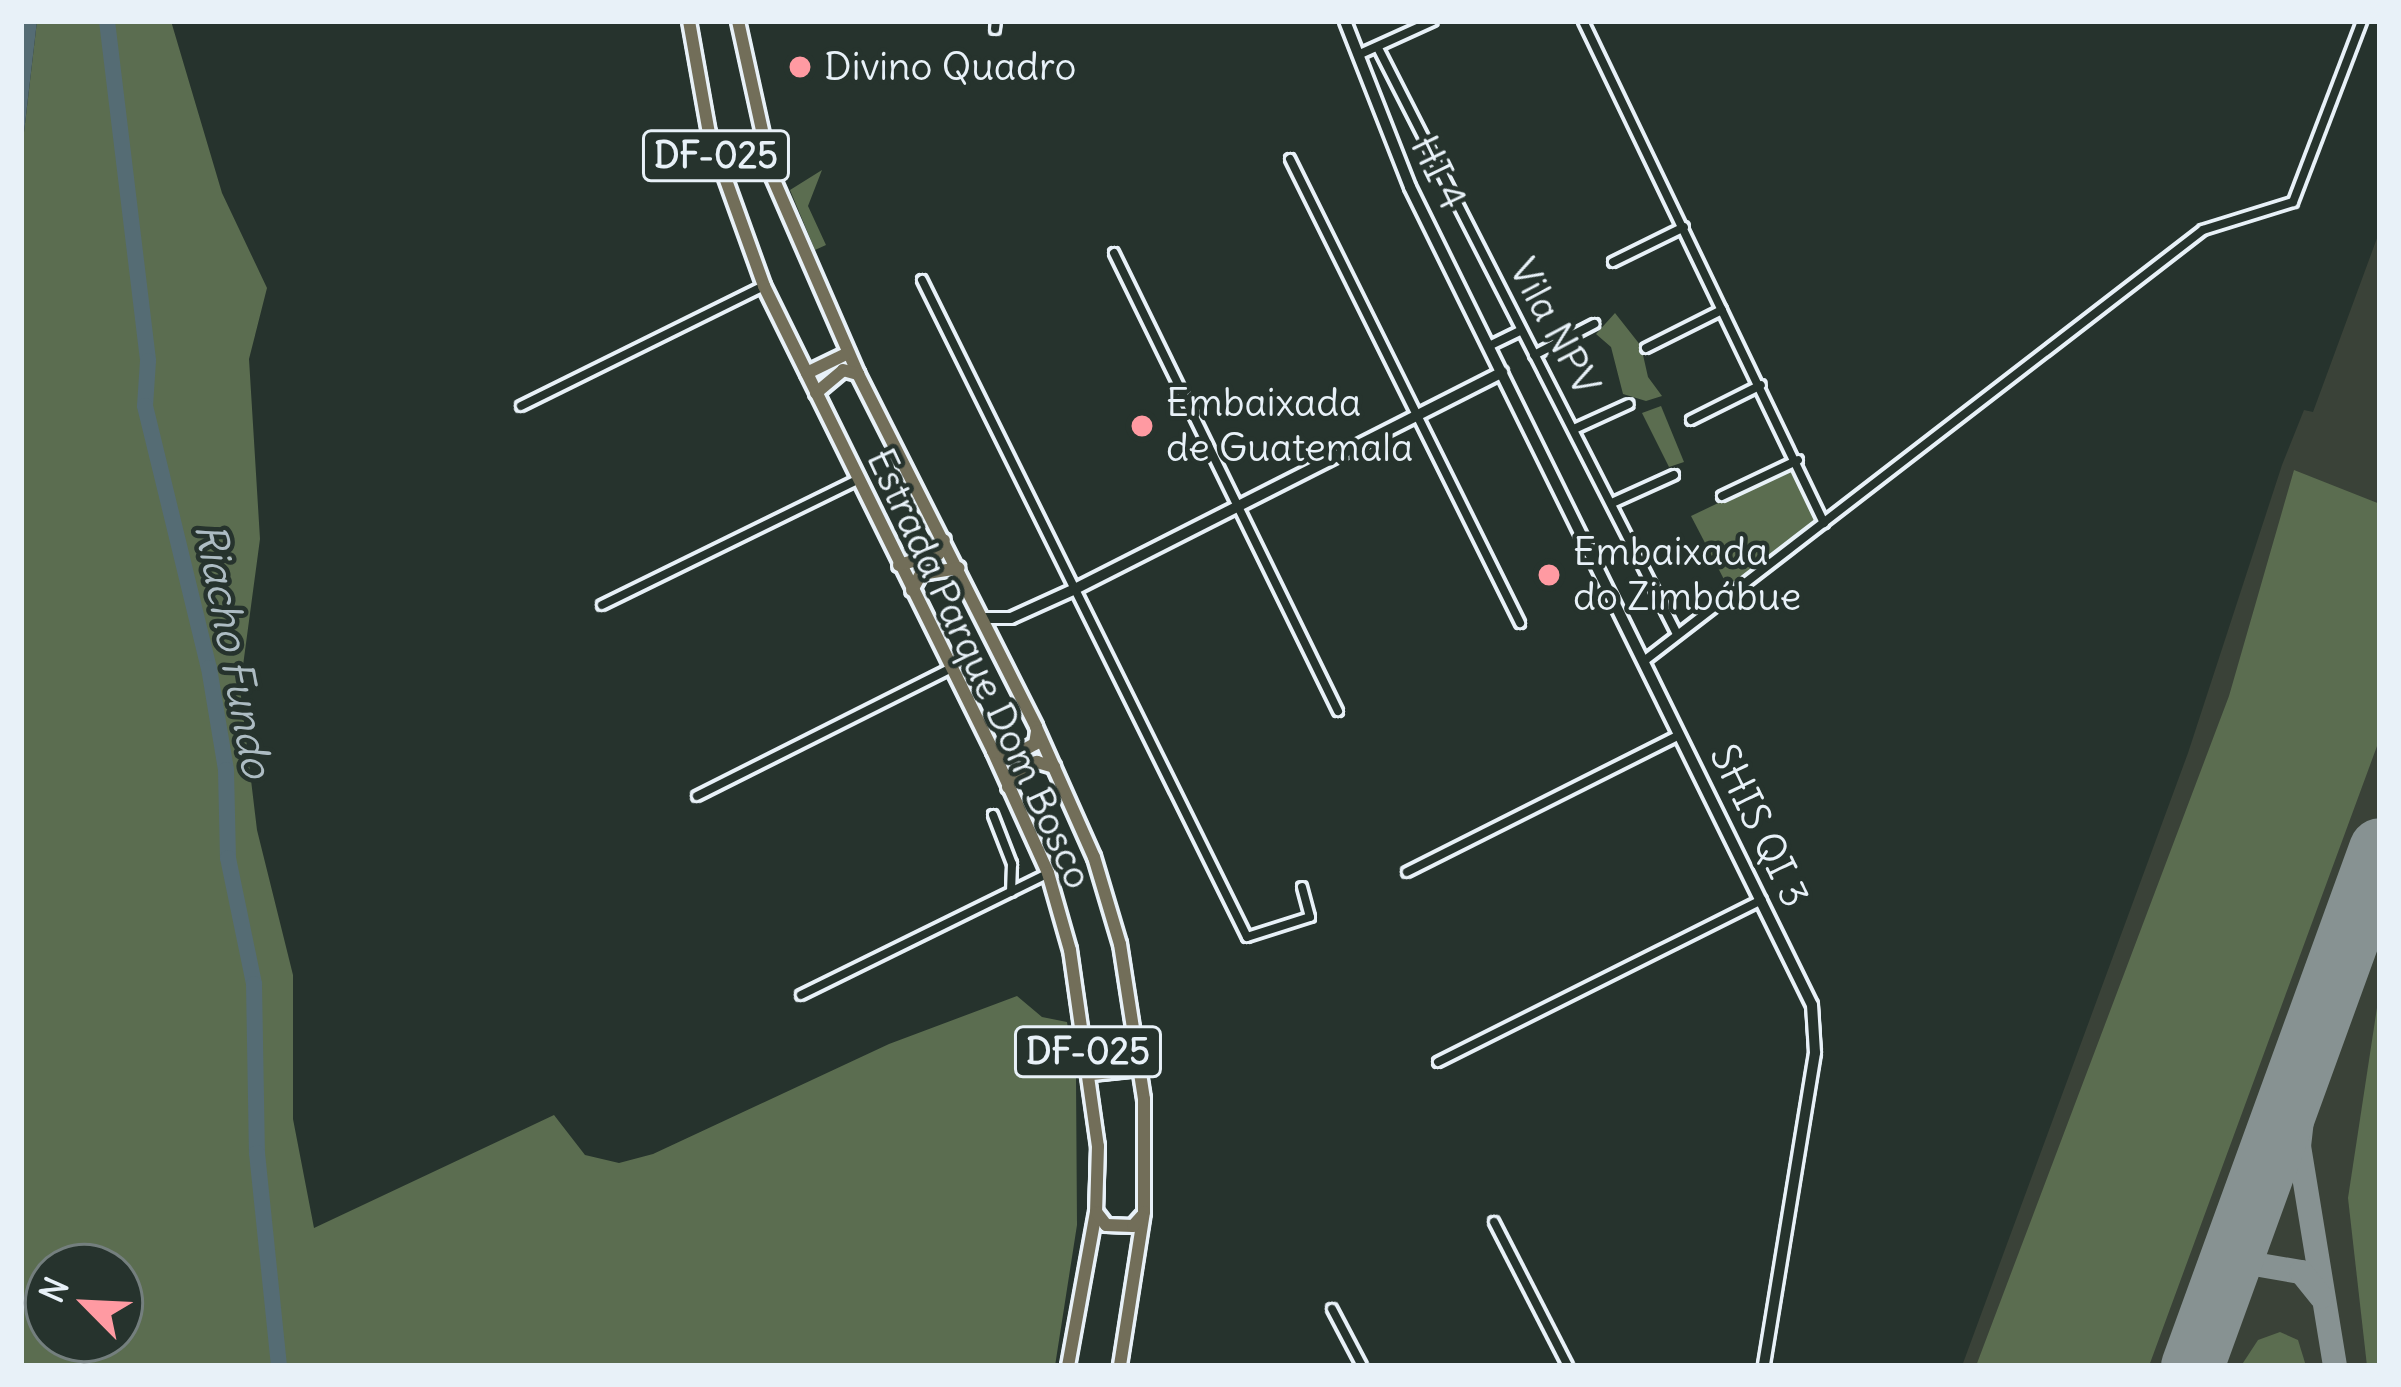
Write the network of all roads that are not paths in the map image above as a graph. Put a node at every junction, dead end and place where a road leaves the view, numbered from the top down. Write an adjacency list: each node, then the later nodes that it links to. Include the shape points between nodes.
1 (688, 21): 14 (main road, Estrada Parque Dom Bosco / DF-025, via 709,134)
2 (738, 21): 20 (main road, Estrada Parque Dom Bosco / DF-025, via 772,176)
3 (1345, 21): 8 (street, HI 4)
4 (1432, 21): 7 (street)
5 (1583, 21): 10 (street)
6 (2362, 21): 38 (street, via 2293,202 2203,230)
7 (1378, 48): 8 (street); 17 (street, Vila NPV)
8 (1356, 56): 18 (street, HI 4)
9 (1290, 159): 29 (street)
10 (1684, 227): 12 (street); 15 (street)
11 (1114, 253): 37 (street)
12 (1613, 262)
13 (922, 280): 42 (street)
14 (764, 286): 22 (main road, Estrada Parque Dom Bosco / DF-025); 28 (street)
15 (1722, 310): 19 (street); 25 (street)
16 (1594, 324): 21 (street)
17 (1520, 331): 18 (street); 21 (street, Vila NPV)
18 (1489, 346): 23 (street, SHIS QI 3)
19 (1646, 348)
20 (848, 353): 22 (main road); 24 (main road, Estrada Parque Dom Bosco / DF-025)
21 (1534, 355): 31 (street, Vila NPV)
22 (807, 373): 26 (main road, Estrada Parque Dom Bosco / DF-025)
23 (1502, 373): 29 (street); 50 (street, SHIS QI 3)
24 (857, 374): 26 (main road, via 843,370); 39 (main road, Estrada Parque Dom Bosco / DF-025)
25 (1761, 385): 30 (street); 32 (street)
26 (816, 393): 34 (main road, Estrada Parque Dom Bosco / DF-025)
27 (1629, 404): 31 (street)
28 (521, 406)
29 (1414, 416): 37 (street); 47 (street)
30 (1691, 420)
31 (1574, 429): 36 (street, Vila NPV)
32 (1798, 460): 35 (street); 38 (street)
33 (1674, 475): 36 (street)
34 (859, 479): 40 (main road, Estrada Parque Dom Bosco / DF-025); 44 (street)
35 (1722, 496)
36 (1612, 503): 48 (street, Vila NPV)
37 (1236, 507): 42 (street); 52 (street)
38 (1824, 523): 48 (street)
39 (944, 536): 40 (main road, via 938,554); 41 (main road, Estrada Parque Dom Bosco / DF-025)
40 (899, 565): 43 (main road, Estrada Parque Dom Bosco / DF-025)
41 (958, 568): 43 (main road, via 944,564 921,574); 45 (main road, Estrada Parque Dom Bosco / DF-025)
42 (1075, 589): 46 (street); 62 (street, via 1247,937 1310,916)
43 (912, 590): 51 (main road, Estrada Parque Dom Bosco / DF-025)
44 (602, 605)
45 (981, 618): 46 (street); 49 (main road, Estrada Parque Dom Bosco / DF-025)
46 (1011, 618): 49 (street)
47 (1520, 623)
48 (1677, 634): 50 (street)
49 (992, 641): 53 (main road, Estrada Parque Dom Bosco / DF-025)
50 (1644, 661): 54 (street, SHIS QI 3)
51 (952, 668): 55 (main road, Estrada Parque Dom Bosco / DF-025); 58 (street)
52 (1338, 711)
53 (1036, 727): 55 (main road, via 1035,744 1016,755); 56 (main road, Estrada Parque Dom Bosco / DF-025)
54 (1681, 734): 60 (street); 64 (street, SHIS QI 3)
55 (993, 751): 57 (main road, Estrada Parque Dom Bosco / DF-025)
56 (1054, 767): 57 (main road, via 1036,763 1013,774); 67 (main road, Estrada Parque Dom Bosco / DF-025, via 1094,857 1120,944)
57 (1009, 787): 61 (main road, Estrada Parque Dom Bosco / DF-025)
58 (697, 796)
59 (993, 814): 63 (street, via 1012,864)
60 (1407, 872)
61 (1048, 873): 63 (street); 68 (main road, Estrada Parque Dom Bosco / DF-025)
62 (1302, 887)
63 (1011, 892): 65 (street)
64 (1762, 900): 66 (street); 77 (street, SHIS QI 3, via 1812,1005 1815,1034)
65 (801, 995)
66 (1438, 1061)
67 (1141, 1069): 68 (main road); 70 (main road, Estrada Parque Dom Bosco / DF-025)
68 (1092, 1074): 69 (main road, Estrada Parque Dom Bosco / DF-025)
69 (1096, 1212): 70 (main road, via 1102,1223 1133,1226); 73 (main road, Estrada Parque Dom Bosco / DF-025)
70 (1144, 1212): 74 (main road, Estrada Parque Dom Bosco / DF-025)
71 (1494, 1222): 76 (street)
72 (1333, 1309): 75 (street)
73 (1069, 1365)
74 (1120, 1366)
75 (1362, 1366)
76 (1568, 1366)
77 (1764, 1366)

